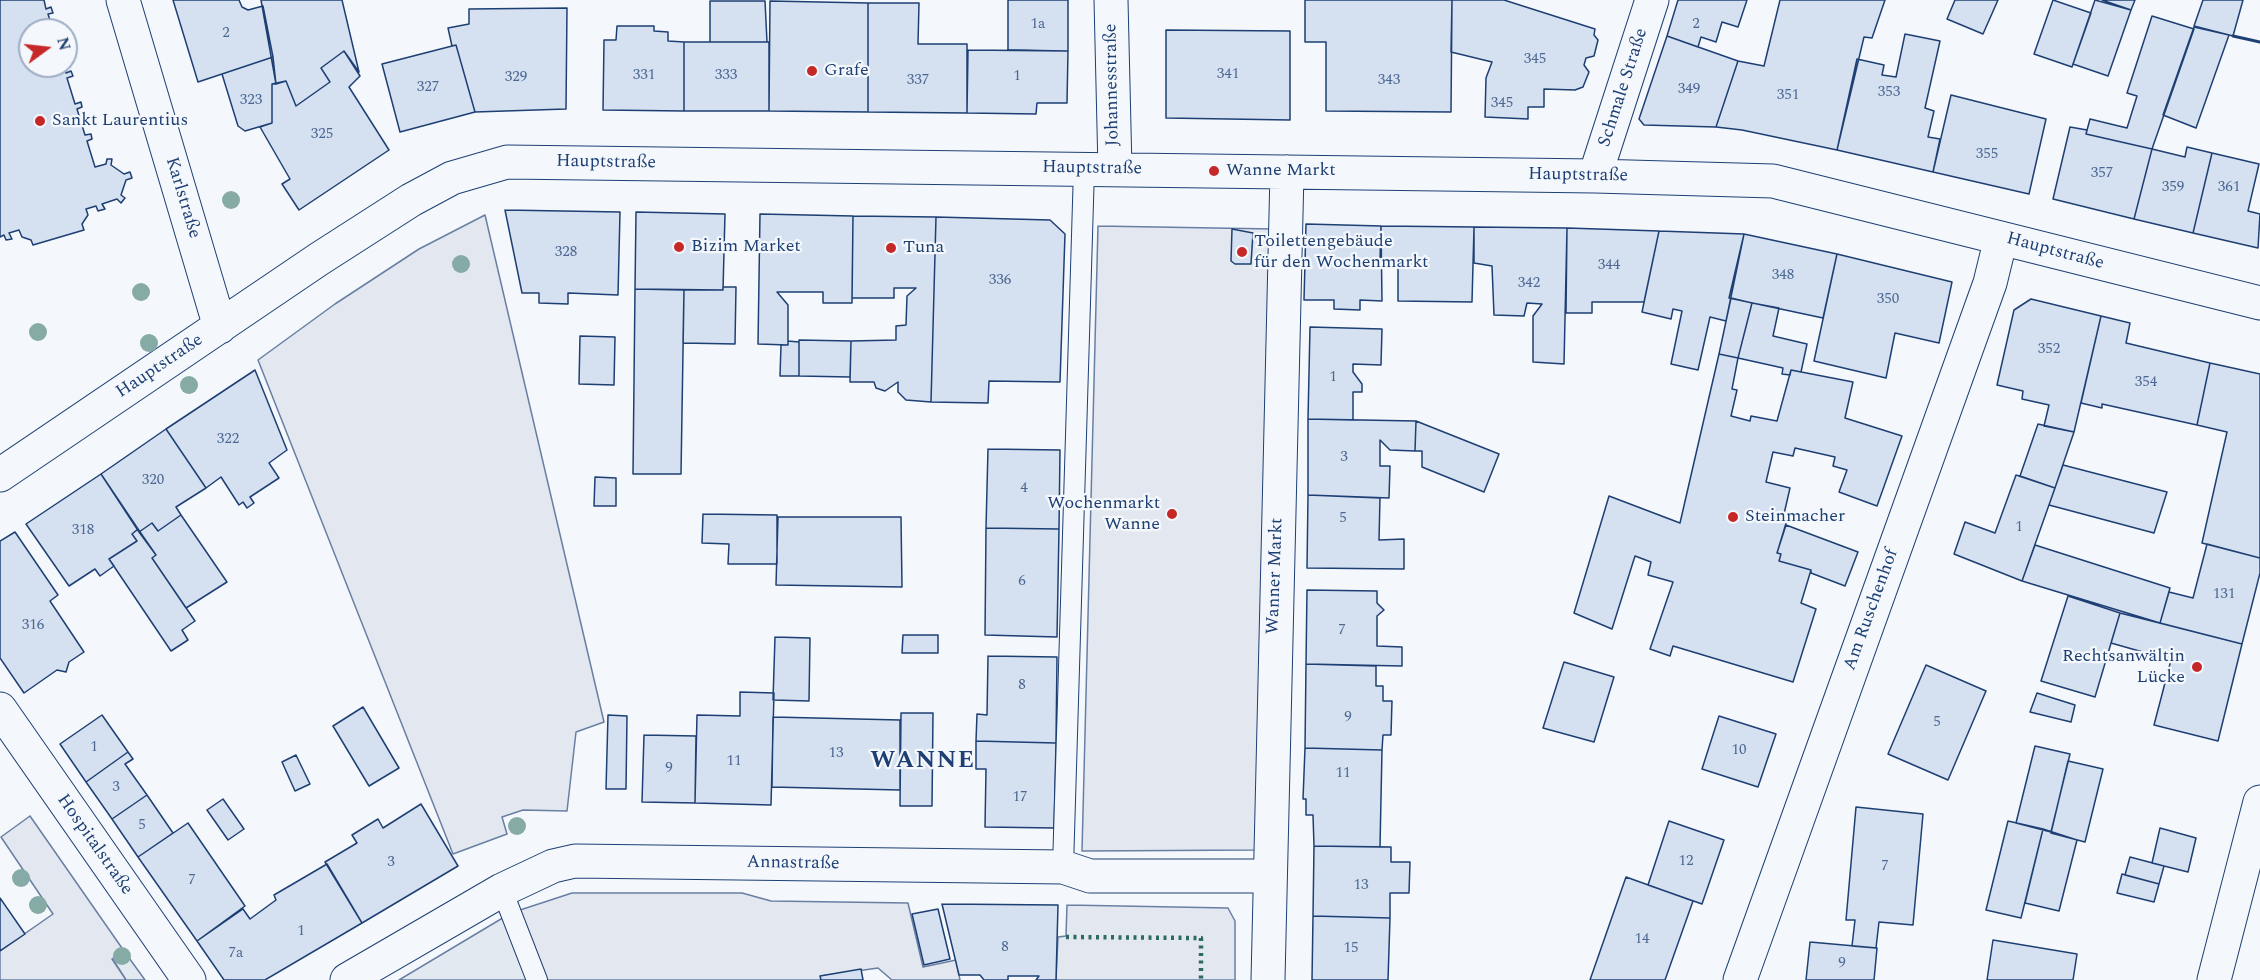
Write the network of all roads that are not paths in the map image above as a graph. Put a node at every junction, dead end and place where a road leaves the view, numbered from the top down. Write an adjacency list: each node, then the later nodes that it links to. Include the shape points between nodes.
1 (123, 0): 9 (street, Karlstraße)
2 (1111, 0): 4 (street, Johannesstraße)
3 (1652, 0): 6 (street, Schmale Straße)
4 (1100, 169): 5 (street, Hauptstraße); 9 (street, Hauptstraße, via 507,162 452,178 411,200); 13 (lane)
5 (1287, 172): 6 (street, Hauptstraße); 14 (street, Wanner Markt)
6 (1595, 176): 7 (street, Hauptstraße, via 1773,181)
7 (2001, 238): 8 (street, Hauptstraße); 20 (street, Am Ruschenhof, via 1990,282)
8 (2260, 303)
9 (220, 327): 10 (street, Hauptstraße)
10 (0, 475)
11 (0, 709): 16 (street, Hospitalstraße)
12 (2260, 802): 21 (street)
13 (1064, 867): 14 (street, Annastraße, via 1090,876); 15 (street, Annastraße, via 575,861 553,866)
14 (1269, 876): 19 (street, Wanner Markt)
15 (502, 890): 17 (street, Annastraße); 18 (lane)
16 (189, 980)
17 (347, 980)
18 (537, 980)
19 (1268, 980)
20 (1740, 980)
21 (2214, 980)

